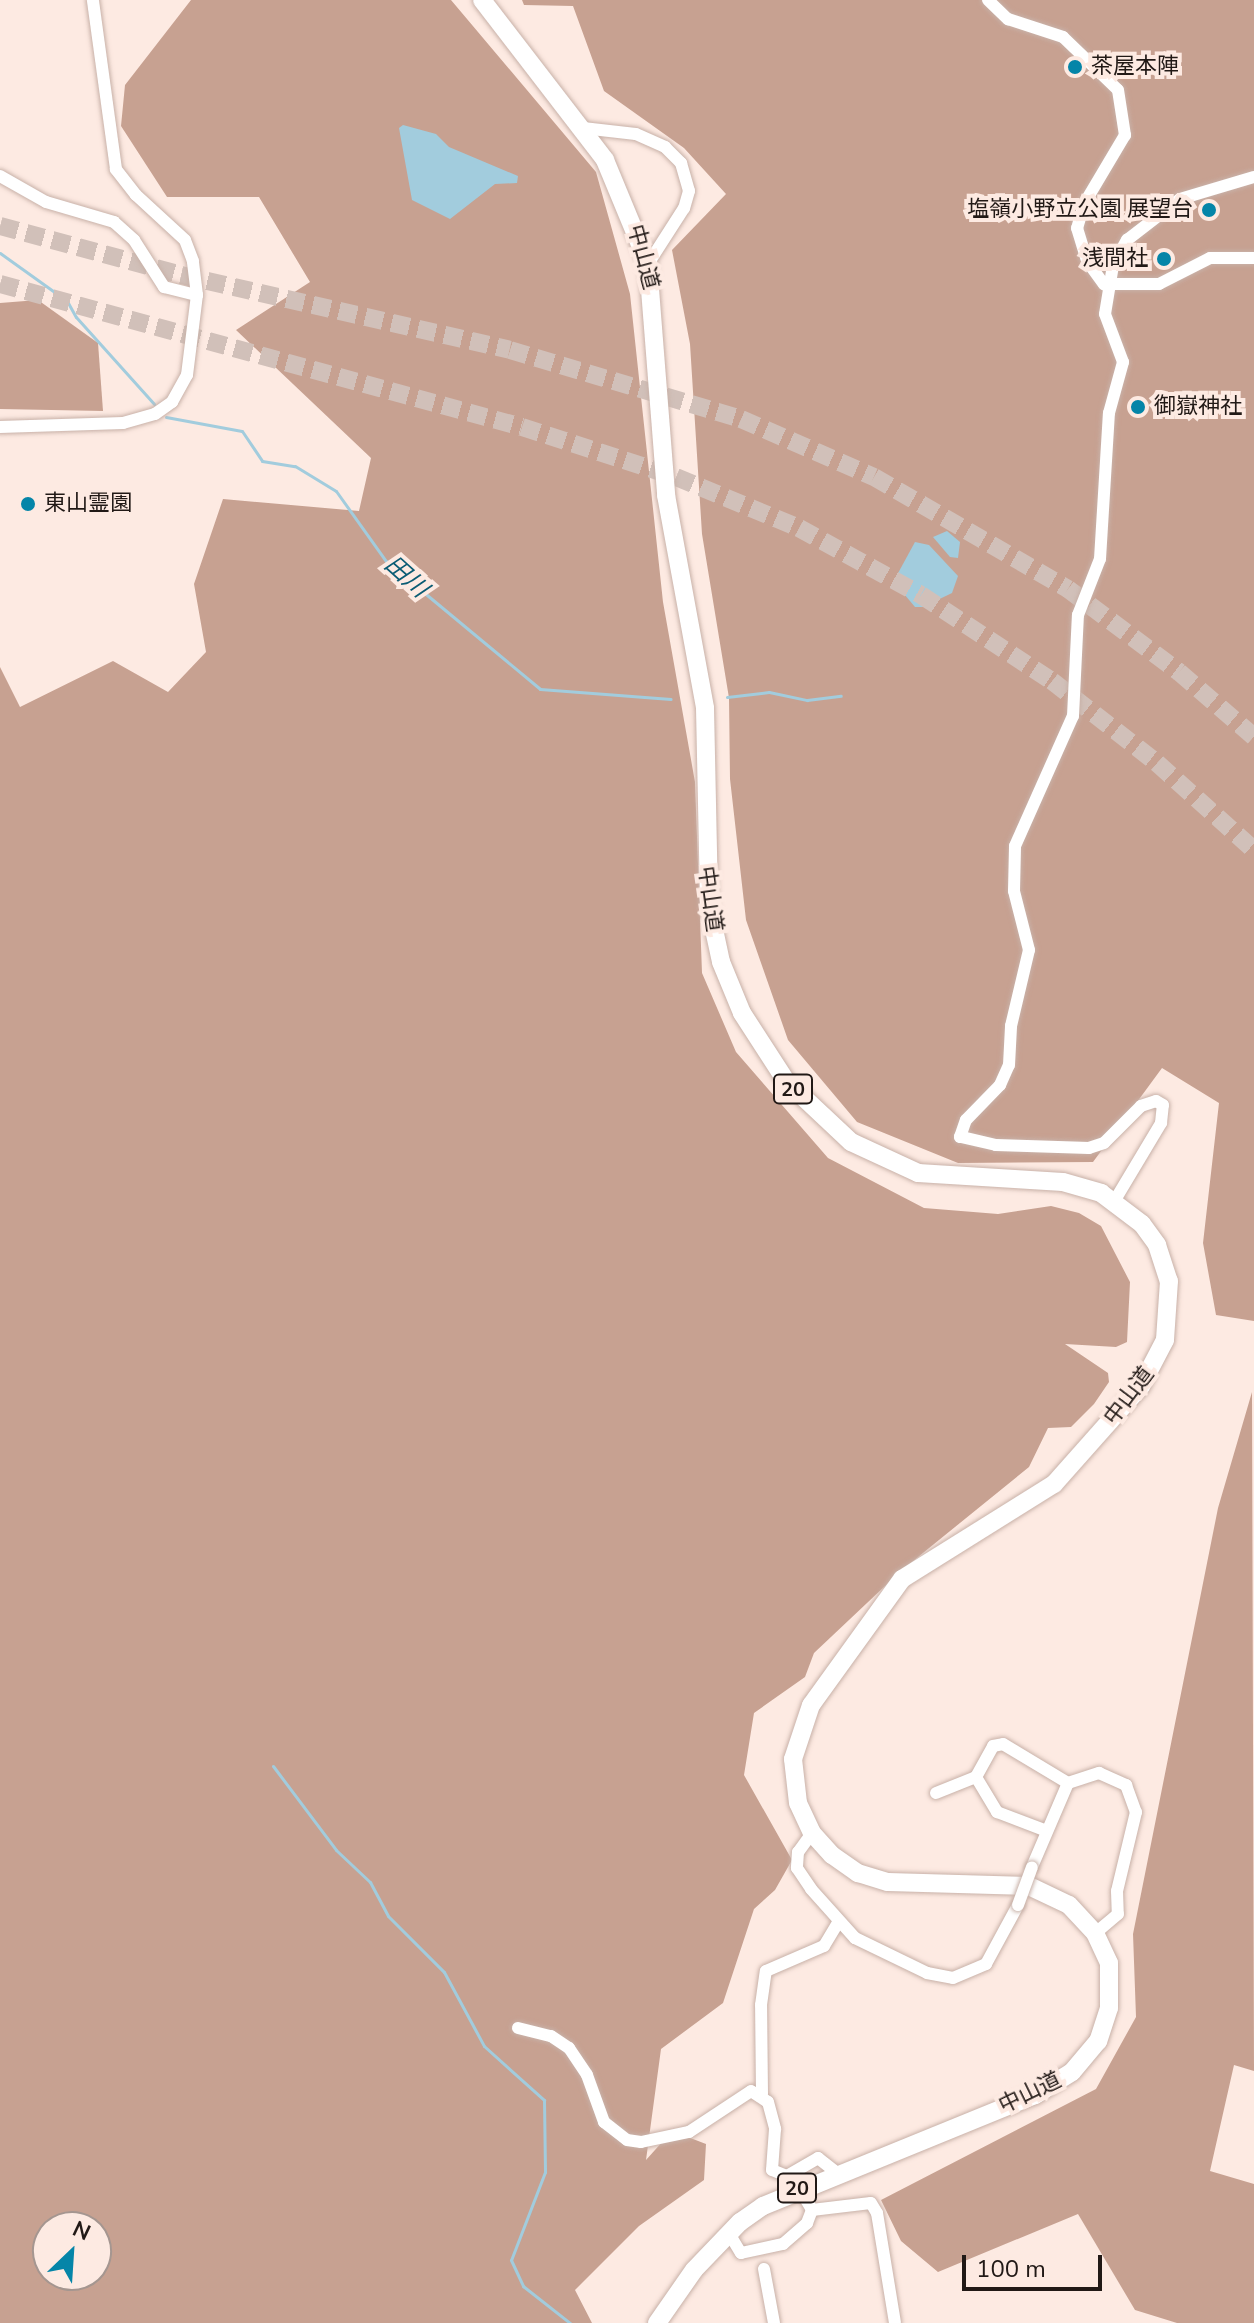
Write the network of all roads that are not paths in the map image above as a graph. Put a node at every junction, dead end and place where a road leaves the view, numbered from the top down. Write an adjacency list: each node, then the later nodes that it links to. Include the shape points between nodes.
1 (93, 0): 10 (street, via 116,169 185,240)
2 (482, 0): 4 (highway, 中山道 / 20)
3 (988, 0): 9 (street, via 1008,19 1063,37 1118,90 1125,135 1084,204 1077,228 1087,261)
4 (583, 128): 8 (highway, 中山道 / 20, via 618,184); 8 (street, via 636,134 665,147 681,163 689,191 684,208)
5 (0, 176): 10 (street, via 46,202 114,222 134,240 164,287)
6 (1254, 177): 9 (street, via 1195,191 1173,204 1121,247)
7 (1254, 258): 9 (street, via 1210,258 1167,282)
8 (648, 264): 12 (highway, 中山道 / 20, via 666,495 705,708 709,906 721,962 742,1013 767,1056 808,1105 882,1160 944,1177 1063,1182)
9 (1108, 286): 12 (street, via 1105,314 1123,362 1109,413 1100,559 1078,615 1073,716 1015,846 1014,891 1029,950 1011,1026 1009,1065 1000,1085 966,1120 960,1137 1014,1146 1089,1148 1104,1143 1141,1106 1156,1101 1164,1113 1161,1123)
10 (197, 295): 11 (street, via 183,388 155,414 123,423)
11 (0, 427)
12 (1115, 1200): 17 (highway, 中山道 / 20, via 1157,1245 1169,1281 1168,1326 1159,1355 1141,1386 1054,1484 921,1563 868,1620 811,1705 796,1742 796,1794)
13 (976, 1777): 14 (street, via 993,1746 1003,1744); 15 (street); 16 (street, via 997,1812)
14 (1068, 1783): 16 (street); 19 (street, via 1099,1773 1126,1785 1134,1797 1136,1812 1117,1891 1118,1914)
15 (936, 1793)
16 (1047, 1831): 18 (street, bridge, via 1018,1905 986,1964 953,1978 879,1953)
17 (812, 1833): 18 (street, via 798,1852 797,1868); 19 (highway, 中山道 / 20, via 844,1865 873,1879 1029,1886 1069,1905)
18 (839, 1921): 21 (street, via 824,1946 766,1971)
19 (1095, 1933): 22 (highway, 中山道 / 20, via 1109,1963 1109,2008 1098,2041 1072,2072 1035,2095)
20 (518, 2028): 21 (street, via 551,2036 569,2048 587,2075 604,2122 627,2140 689,2132 741,2094)
21 (762, 2094): 22 (street, via 775,2129 772,2170 787,2176 818,2158)
22 (836, 2172): 23 (highway, 中山道 / 20)
23 (799, 2188): 24 (street); 25 (highway, 中山道 / 20, via 751,2214)
24 (812, 2210): 25 (street, via 807,2223 783,2244 741,2253); 29 (street, via 871,2203)
25 (730, 2235): 27 (highway, 中山道 / 20, via 687,2278)
26 (764, 2269): 28 (street)
27 (657, 2323)
28 (774, 2323)
29 (895, 2323)

